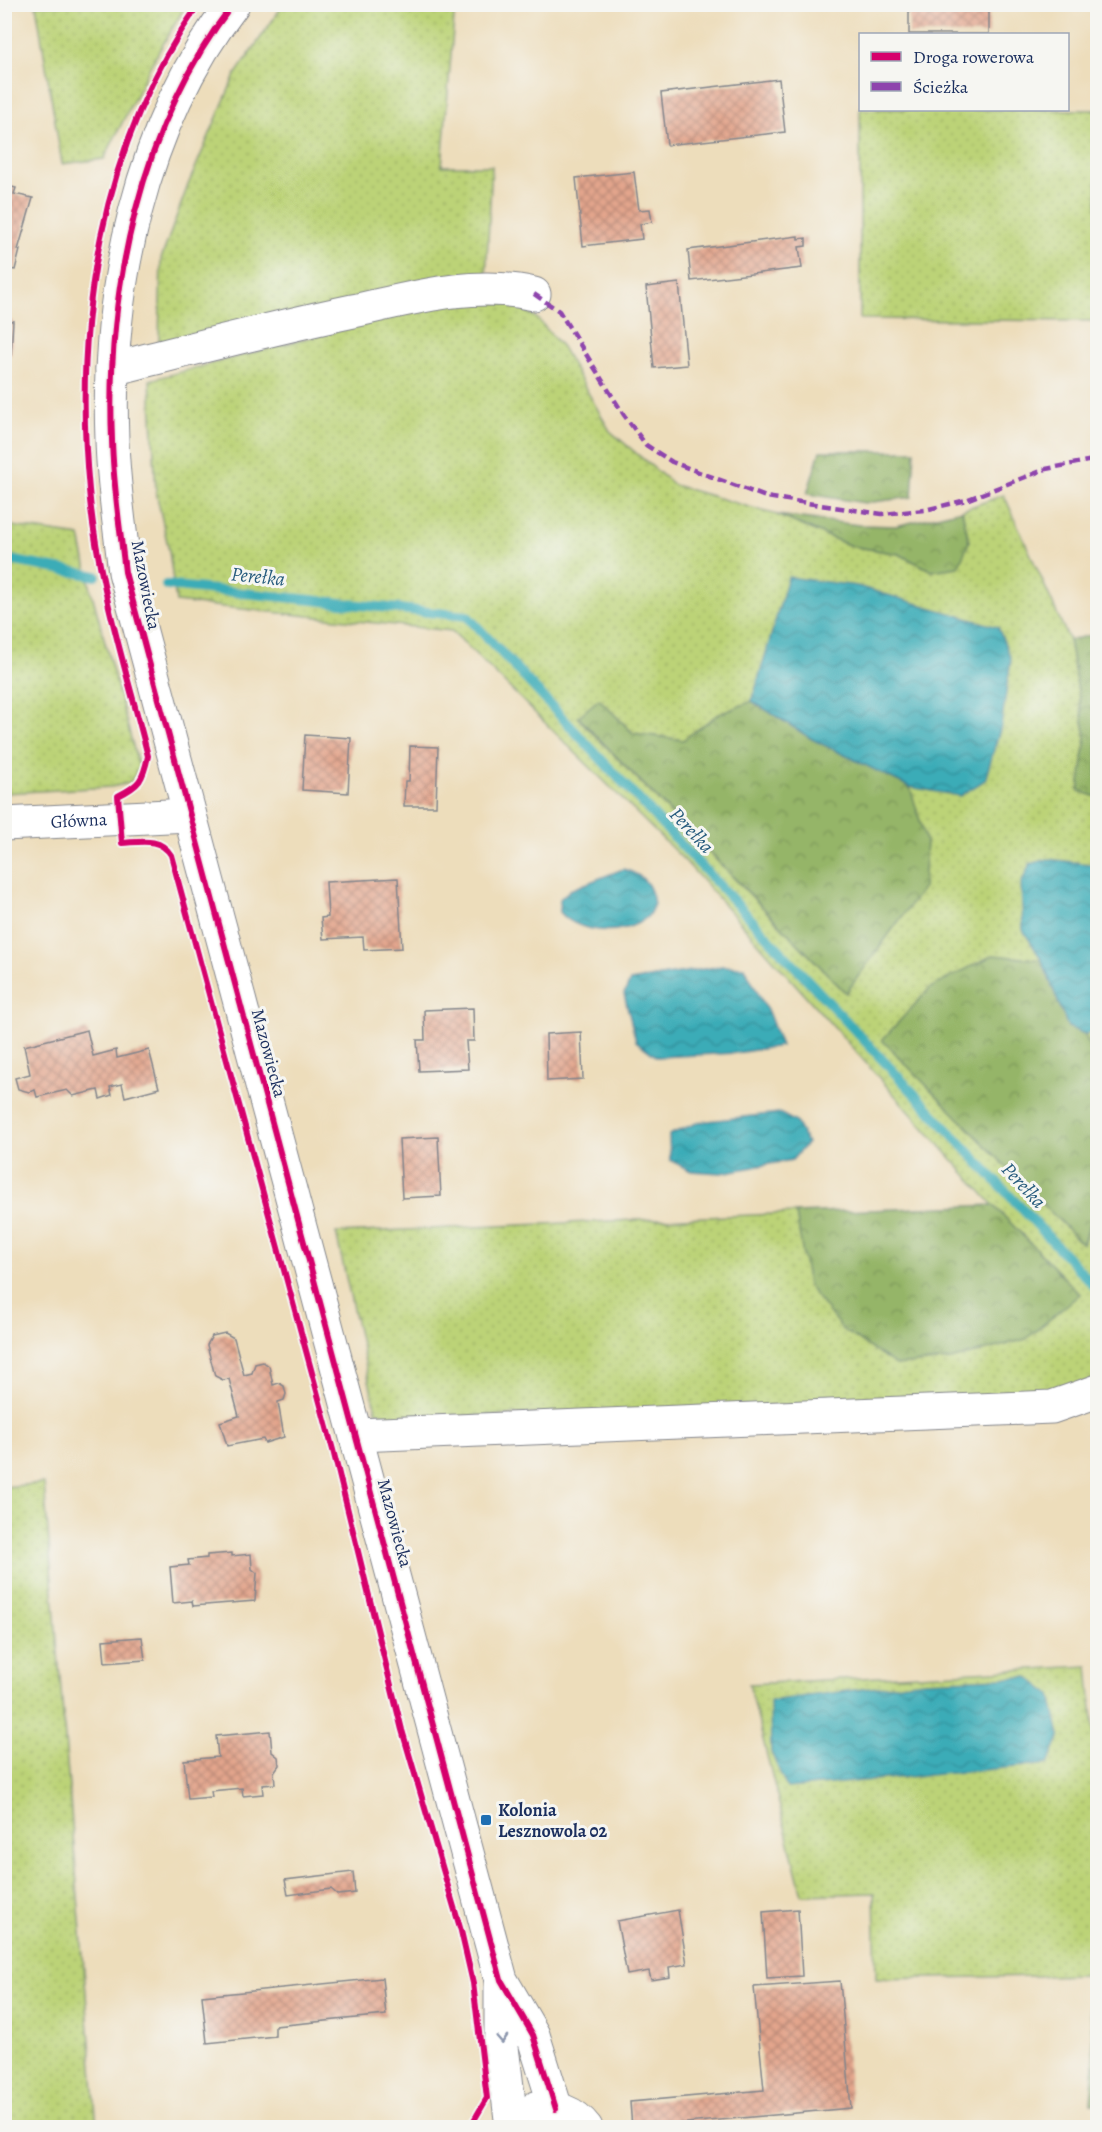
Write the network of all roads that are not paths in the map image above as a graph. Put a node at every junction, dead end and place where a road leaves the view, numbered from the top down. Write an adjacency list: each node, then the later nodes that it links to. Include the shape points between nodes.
1 (233, 4): 3 (street, Mazowiecka, via 167,113 130,231)
2 (534, 294): 3 (street, via 514,289 448,290)
3 (112, 369): 4 (street, Mazowiecka, via 112,440 125,572)
4 (189, 815): 5 (street, Główna); 7 (street, Mazowiecka)
5 (4, 824)
6 (1098, 1391): 7 (street, via 1052,1407)
7 (357, 1435): 8 (street, Mazowiecka)
8 (501, 1980): 9 (street, Mazowiecka, via 533,2035); 10 (street, Mazowiecka, one-way to 10)
9 (556, 2109): 10 (street, via 531,2109); 11 (street, via 566,2111)
10 (506, 2123)
11 (586, 2127)

